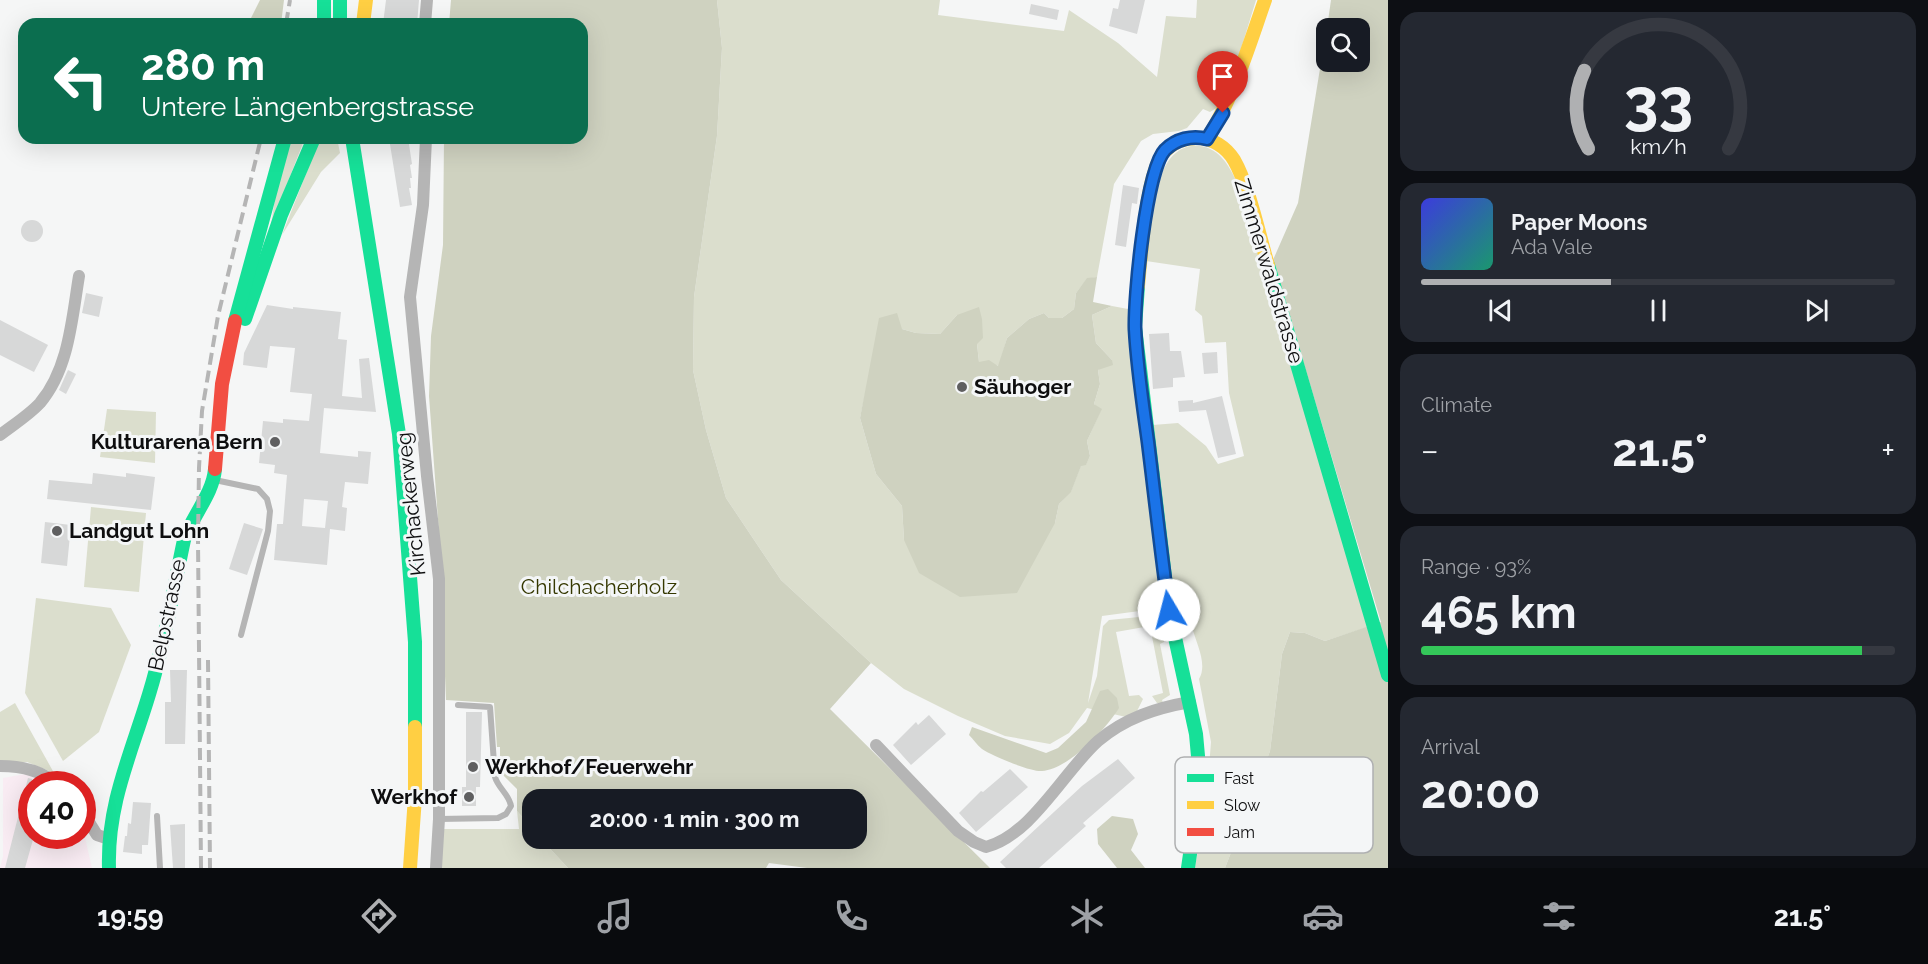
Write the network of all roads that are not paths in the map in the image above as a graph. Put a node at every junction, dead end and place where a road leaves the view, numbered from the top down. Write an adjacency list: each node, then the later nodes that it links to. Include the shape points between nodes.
1 (324, 0): 6 (street)
2 (340, 0): 7 (street)
3 (366, 0): 8 (street)
4 (427, 0): 9 (street)
5 (1265, 0): 10 (street, via 1232,94)
6 (324, 18)
7 (340, 18)
8 (364, 18)
9 (426, 18)
10 (1207, 139): 20 (street, Zimmerwaldstrasse, via 1227,151 1243,181); 21 (street, via 1189,138 1173,144 1156,166 1135,308 1169,610)
11 (283, 144): 16 (street, Belpstrasse)
12 (311, 144): 16 (street, Belpstrasse)
13 (353, 144): 34 (street, via 399,434 408,544 415,642 415,797)
14 (426, 144): 28 (street, Kirchackerweg, via 423,205 410,297 439,579)
15 (79, 276): 17 (street, via 66,348 46,394)
16 (226, 364): 18 (street, Belpstrasse)
17 (0, 435)
18 (213, 480): 19 (lane, via 258,489 267,499 270,511); 30 (street, Belpstrasse, via 186,531 156,669 121,780)
19 (241, 634)
20 (1388, 675)
21 (1190, 702): 23 (street, via 1143,714 1116,728 1098,741 1047,802 1011,835 986,847 958,831); 24 (street)
22 (458, 705): 28 (lane, via 489,707 495,777 511,806 498,818)
23 (876, 745)
24 (1198, 757)
25 (0, 766): 26 (street, via 24,766)
26 (34, 771)
27 (157, 816): 33 (lane)
28 (439, 819): 35 (street, Kirchackerweg)
29 (96, 833): 30 (street)
30 (109, 839): 32 (street, Belpstrasse)
31 (1190, 853): 36 (street)
32 (109, 868)
33 (160, 868)
34 (410, 868)
35 (436, 868)
36 (1188, 868)

